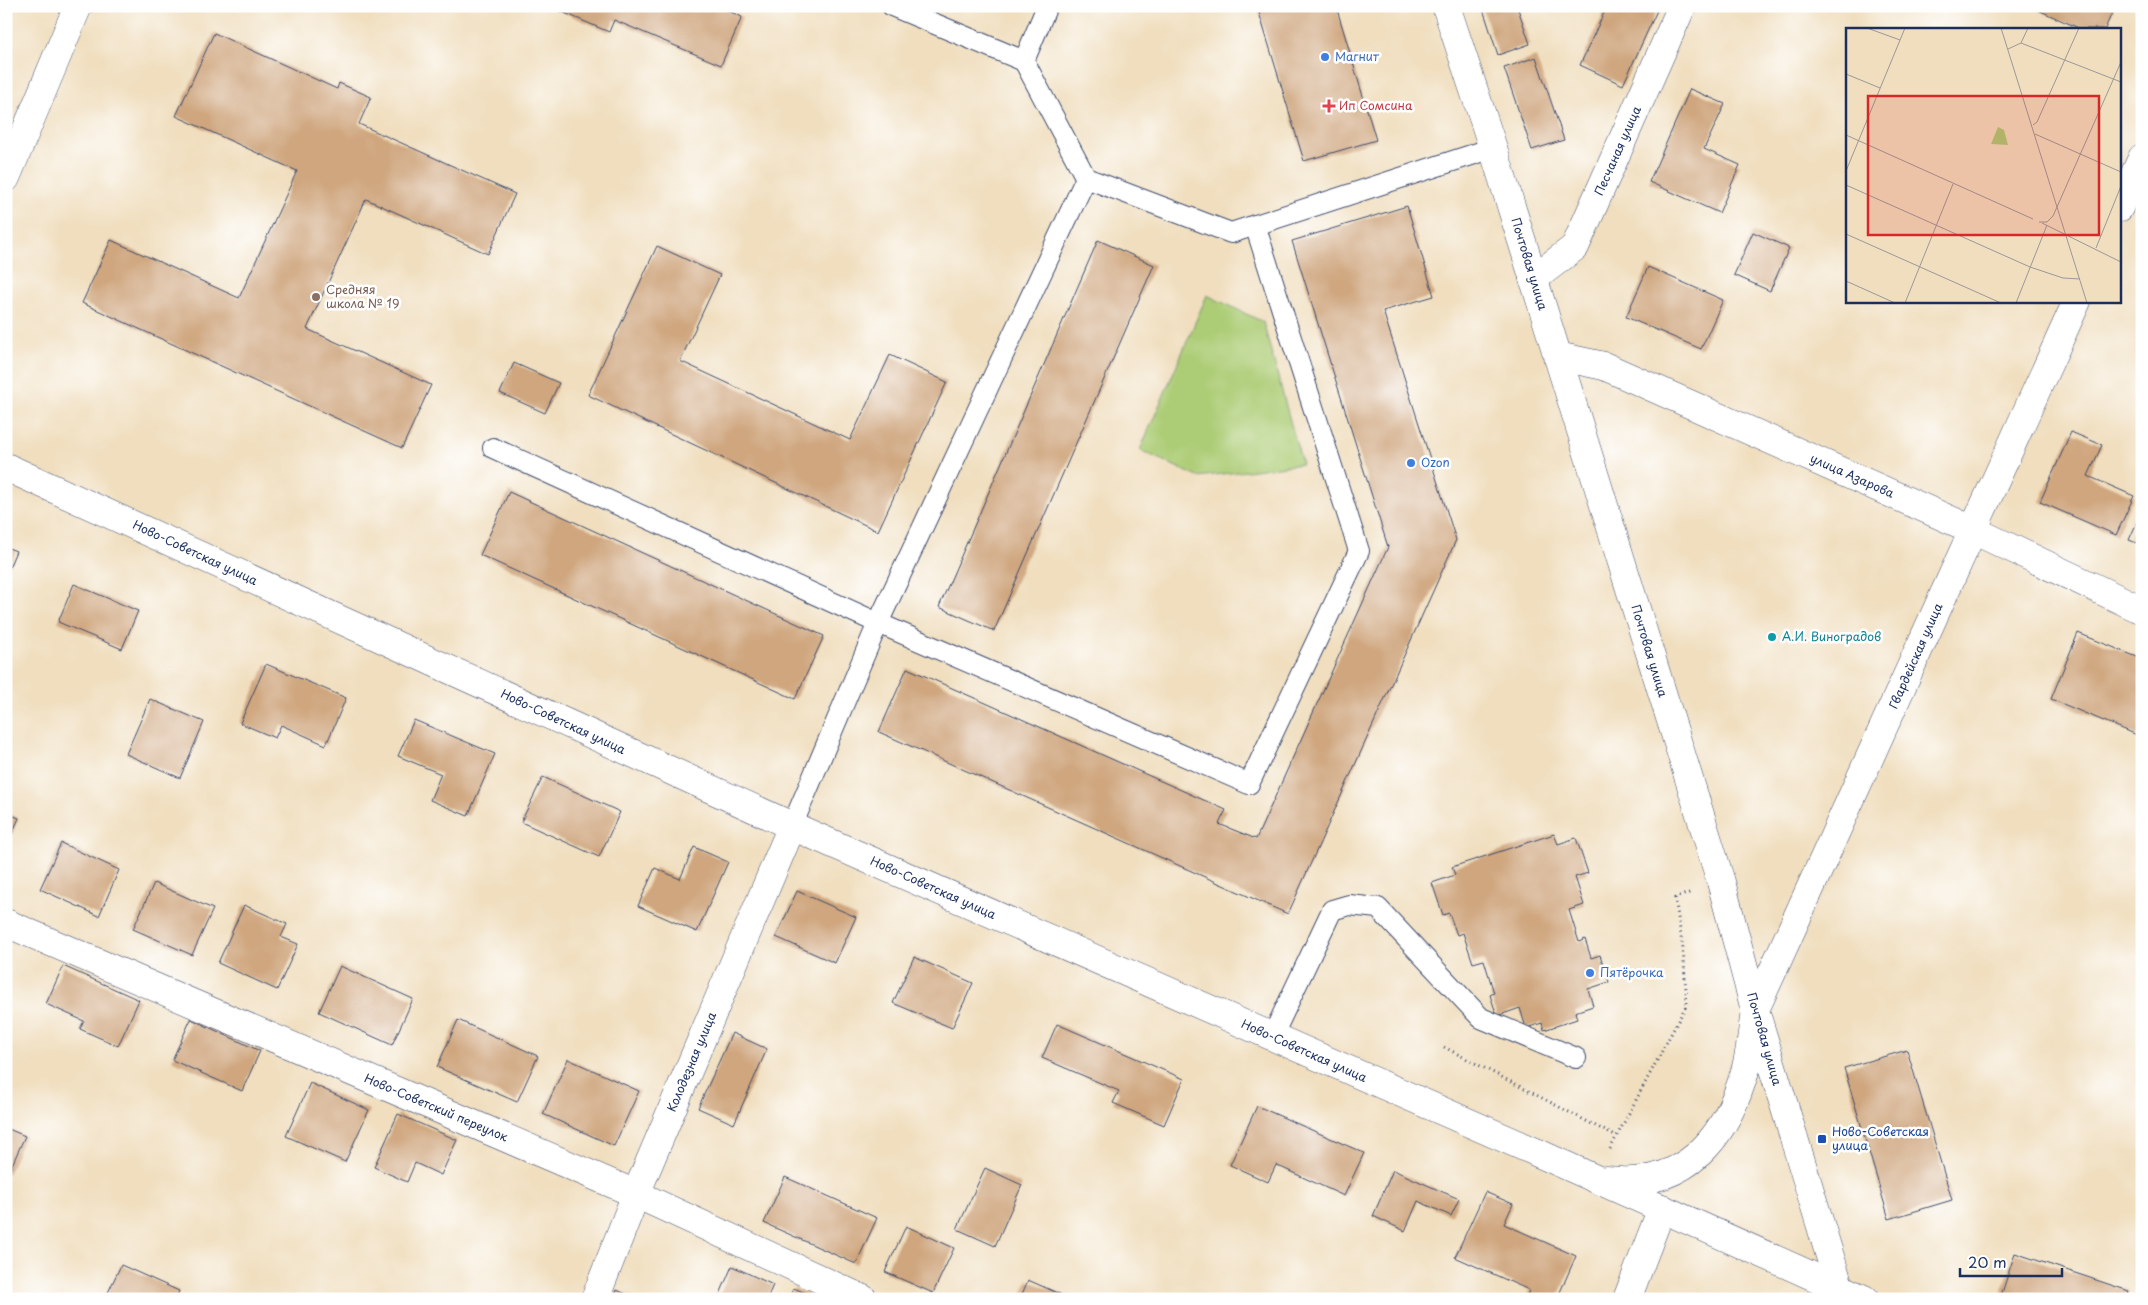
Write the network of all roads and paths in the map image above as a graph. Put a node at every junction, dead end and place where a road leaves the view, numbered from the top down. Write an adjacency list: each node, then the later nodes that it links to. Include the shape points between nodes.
1 (78, 6): 9 (street)
2 (892, 6): 6 (lane)
3 (1047, 6): 6 (lane)
4 (1446, 6): 7 (street, Почтовая улица)
5 (1682, 6): 13 (street, Песчаная улица, via 1575,247)
6 (1024, 61): 10 (lane)
7 (1493, 148): 12 (lane); 13 (street, Почтовая улица)
8 (2142, 158): 11 (street)
9 (6, 178)
10 (1086, 178): 12 (lane, via 1231,233); 20 (lane)
11 (2120, 206)
12 (1255, 225): 20 (lane, via 1359,551 1249,784)
13 (1533, 279): 15 (street, Почтовая улица)
14 (2077, 302): 18 (street, Гвардейская улица)
15 (1558, 356): 18 (street, улица Азарова, via 1604,366); 22 (street, Почтовая улица)
16 (493, 448): 20 (lane)
17 (6, 467): 21 (street, Ново-Советская улица)
18 (1973, 530): 19 (street, улица Азарова); 24 (street, Гвардейская улица)
19 (2142, 610)
20 (878, 623): 21 (lane)
21 (792, 826): 25 (street, Ново-Советская улица); 30 (street, Колодезная улица)
22 (1721, 882): 24 (street, Почтовая улица); 28 (path, via 1675,898 1687,1004)
23 (6, 923): 30 (street, Ново-Советский переулок)
24 (1755, 1010): 29 (street, via 1746,1070 1725,1123 1708,1145 1690,1162 1666,1175 1633,1181); 32 (street, Почтовая улица)
25 (1272, 1037): 27 (lane, via 1332,910 1349,905 1378,908 1480,1018); 29 (street, Ново-Советская улица)
26 (1444, 1047): 28 (path)
27 (1576, 1058)
28 (1617, 1138): 29 (path)
29 (1595, 1179): 31 (street, Ново-Советская улица)
30 (636, 1194): 33 (street, Колодезная улица); 34 (street, Ново-Советский переулок)
31 (1662, 1208): 32 (street, Ново-Советская улица); 35 (street)
32 (1841, 1293): 36 (street, Ново-Советская улица)
33 (595, 1299)
34 (863, 1299)
35 (1627, 1299)
36 (1864, 1299)

